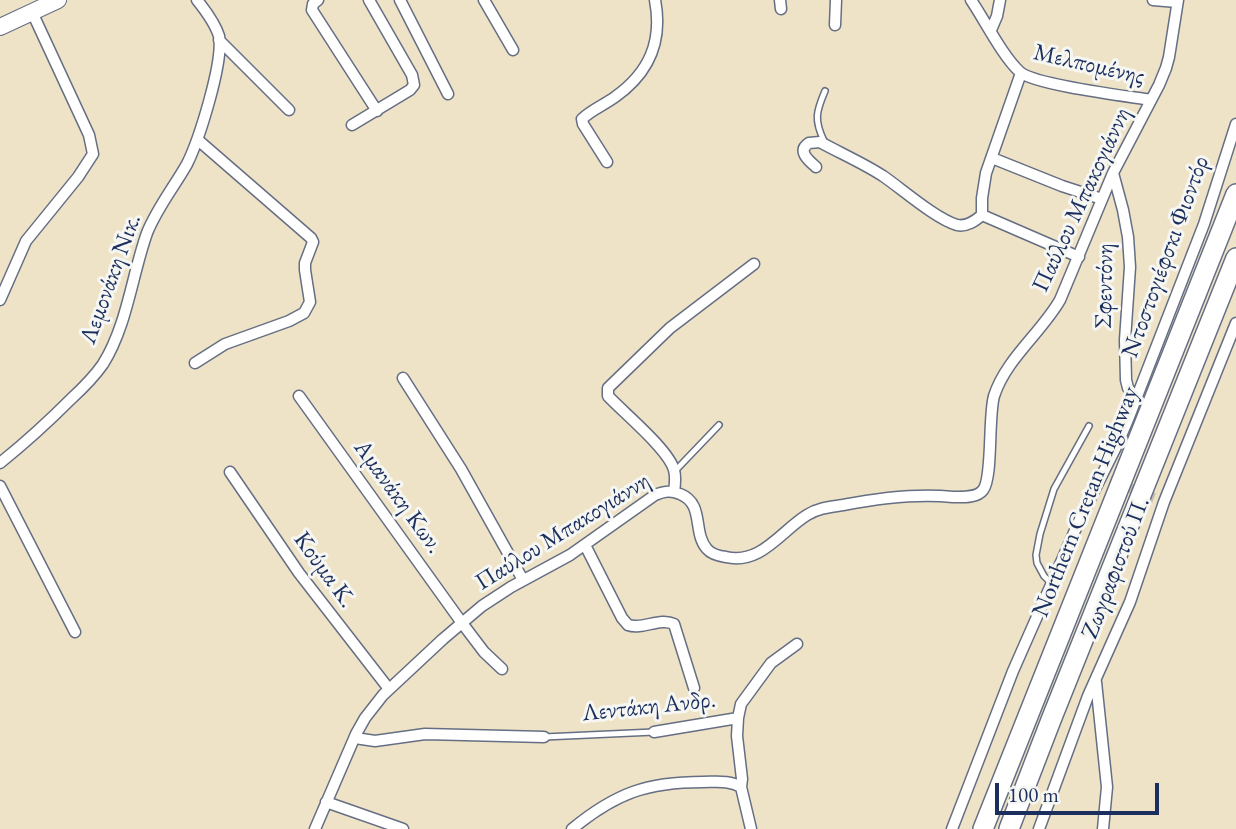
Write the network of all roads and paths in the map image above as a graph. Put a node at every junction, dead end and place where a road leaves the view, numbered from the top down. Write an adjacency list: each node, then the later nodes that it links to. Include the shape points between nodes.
1 (58, 0): 13 (street)
2 (197, 0): 17 (street)
3 (318, 0): 24 (street, via 313,10)
4 (369, 0): 24 (street, via 414,81 411,89)
5 (400, 0): 21 (street)
6 (484, 0): 18 (street)
7 (655, 0): 30 (street, via 656,34 647,65 619,94 582,119)
8 (836, 0): 14 (street)
9 (971, 0): 16 (street, Μελπομένης)
10 (1000, 0): 16 (street)
11 (1153, 0): 12 (street)
12 (1177, 1): 22 (street, Παύλου Μπακογιάννη, via 1169,57)
13 (32, 12): 15 (street); 39 (street, via 93,153 26,241)
14 (835, 25)
15 (0, 27)
16 (991, 30): 19 (street, Μελπομένης)
17 (219, 40): 23 (street); 27 (street, Λεμονάκη Νικ.)
18 (513, 50)
19 (1021, 73): 22 (street, Μελπομένης, via 1061,85); 29 (street)
20 (825, 91): 28 (lane, via 816,117)
21 (448, 94)
22 (1151, 100): 32 (street, Παύλου Μπακογιάννη)
23 (289, 110)
24 (377, 111): 26 (street)
25 (1236, 124): 44 (street, Ντοστογιέφσκι Φιοντόρ, via 1208,213)
26 (352, 125)
27 (198, 139): 41 (street, via 313,242 304,270 310,302 304,313 225,344); 47 (street, Λεμονάκη Νικ., via 149,228 106,359 67,404)
28 (827, 146): 31 (street, via 820,142 805,146 803,153); 35 (street, via 956,225 974,222)
29 (992, 158): 34 (street); 35 (street, via 983,188)
30 (607, 162)
31 (816, 167)
32 (1113, 173): 34 (street, Παύλου Μπακογιάννη); 44 (street, Σφεντόνη, via 1129,247 1126,380)
33 (1236, 194): 73 (highway, Northern Cretan Highway)
34 (1102, 199): 36 (street, Παύλου Μπακογιάννη)
35 (982, 215): 36 (street)
36 (1079, 257): 51 (street, Παύλου Μπακογιάννη, via 1056,307 996,391 988,475 980,493 911,495 821,509 764,549 736,558 707,548 693,504)
37 (1236, 258): 74 (highway, Northern Cretan Highway)
38 (754, 264): 48 (street, via 670,328 608,388 608,396 668,458)
39 (0, 300)
40 (1236, 323): 59 (street, Ζωγραφιστού Π., via 1159,500 1130,602)
41 (195, 363)
42 (403, 378): 53 (street)
43 (299, 396): 55 (street, Αμανάκη Κων.)
44 (1136, 398): 54 (street, Ντοστογιέφσκι Φιοντόρ, via 1106,478 1080,519)
45 (719, 425): 48 (lane)
46 (1089, 426): 54 (lane, via 1054,489 1040,534 1037,563)
47 (0, 463)
48 (674, 471): 51 (street)
49 (230, 472): 61 (street, Κούμα Κ., via 299,573)
50 (0, 486): 56 (street)
51 (674, 492): 52 (street, Παύλου Μπακογιάννη, via 651,497)
52 (586, 545): 53 (street, Παύλου Μπακογιάννη); 60 (street, via 628,625 674,624)
53 (523, 580): 55 (street, Παύλου Μπακογιάννη)
54 (1052, 584): 72 (street, Ντοστογιέφσκι Φιοντόρ)
55 (462, 623): 58 (street, Αμανάκη Κων.); 61 (street, Παύλου Μπακογιάννη)
56 (75, 632)
57 (797, 644): 62 (street, via 771,663 744,699)
58 (502, 669)
59 (1095, 679): 75 (street, Ζωγραφιστού Π.); 76 (street, via 1107,773)
60 (694, 688)
61 (389, 689): 65 (street, Παύλου Μπακογιάννη)
62 (738, 718): 63 (street, Λεντάκη Ανδρ.); 66 (street, Λεντάκη Ανδρ.)
63 (654, 732): 64 (lane, Λεντάκη Ανδρ.)
64 (544, 737): 65 (street, Λεντάκη Ανδρ., via 425,734 375,741)
65 (355, 738): 67 (street, Παύλου Μπακογιάννη)
66 (741, 787): 70 (street, via 701,782 640,789 596,810); 71 (street, Λεντάκη Ανδρ.)
67 (326, 802): 68 (street, Παύλου Μπακογιάννη); 69 (street)
68 (315, 829)
69 (403, 829)
70 (572, 829)
71 (751, 829)
72 (952, 829)
73 (983, 829)
74 (1009, 829)
75 (1039, 829)
76 (1103, 829)

